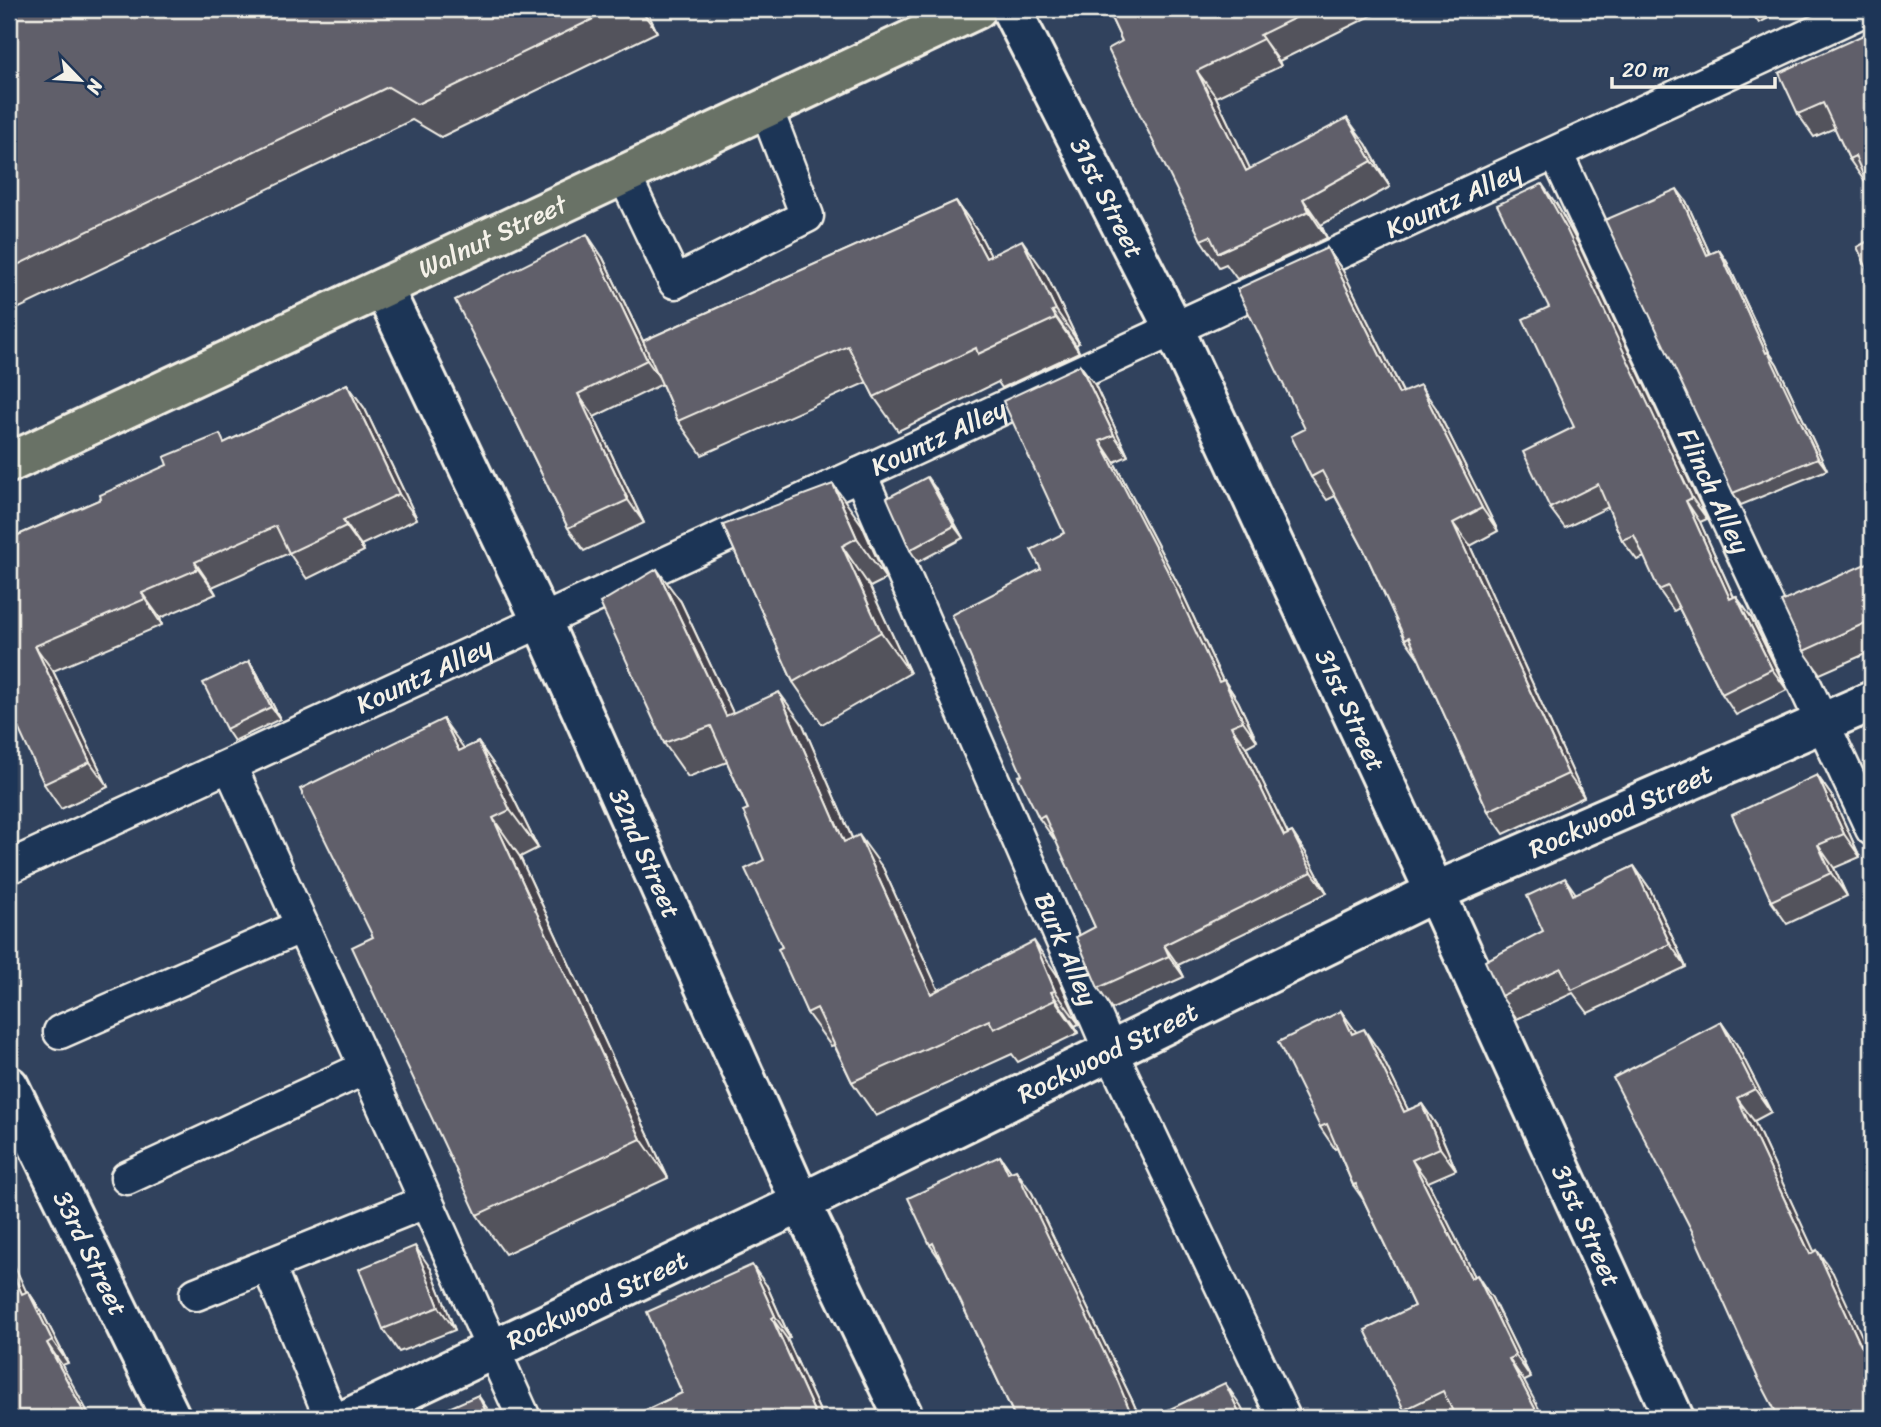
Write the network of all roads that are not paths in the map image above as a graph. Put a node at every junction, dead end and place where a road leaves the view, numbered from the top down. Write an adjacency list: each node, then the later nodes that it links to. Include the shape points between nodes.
1 (977, 9): 4 (main road, Walnut Street)
2 (1011, 9): 8 (street, 31st Street)
3 (1866, 9): 5 (lane, Kountz Alley)
4 (766, 108): 6 (main road, Walnut Street); 6 (lane, via 807,216 676,282)
5 (1556, 153): 8 (lane, Kountz Alley); 13 (lane, Flinch Alley)
6 (624, 175): 7 (main road, Walnut Street)
7 (383, 288): 9 (main road, Walnut Street); 11 (street, 32nd Street)
8 (1174, 329): 10 (lane, Kountz Alley); 17 (street, 31st Street)
9 (9, 463)
10 (860, 474): 11 (lane, Kountz Alley); 20 (lane, Burk Alley)
11 (542, 622): 14 (lane, Kountz Alley); 25 (street, 32nd Street)
12 (1872, 701): 13 (street, Rockwood Street)
13 (1822, 723): 15 (lane, Flinch Alley); 17 (street, Rockwood Street)
14 (230, 765): 16 (lane, Kountz Alley); 18 (lane)
15 (1872, 829)
16 (9, 867)
17 (1436, 892): 20 (street, Rockwood Street); 35 (street, 31st Street)
18 (302, 926): 19 (lane); 21 (lane)
19 (60, 1032)
20 (1110, 1050): 25 (street, Rockwood Street); 34 (lane, Burk Alley)
21 (365, 1068): 23 (lane); 24 (lane)
22 (9, 1086): 29 (street, 33rd Street)
23 (127, 1178)
24 (425, 1202): 26 (lane); 28 (lane)
25 (801, 1203): 28 (street, Rockwood Street); 33 (street, 32nd Street)
26 (268, 1265): 27 (lane); 30 (lane)
27 (195, 1294)
28 (492, 1350): 31 (street, Rockwood Street); 32 (lane)
29 (171, 1418)
30 (331, 1418)
31 (349, 1418)
32 (524, 1418)
33 (904, 1418)
34 (1284, 1418)
35 (1674, 1418)

